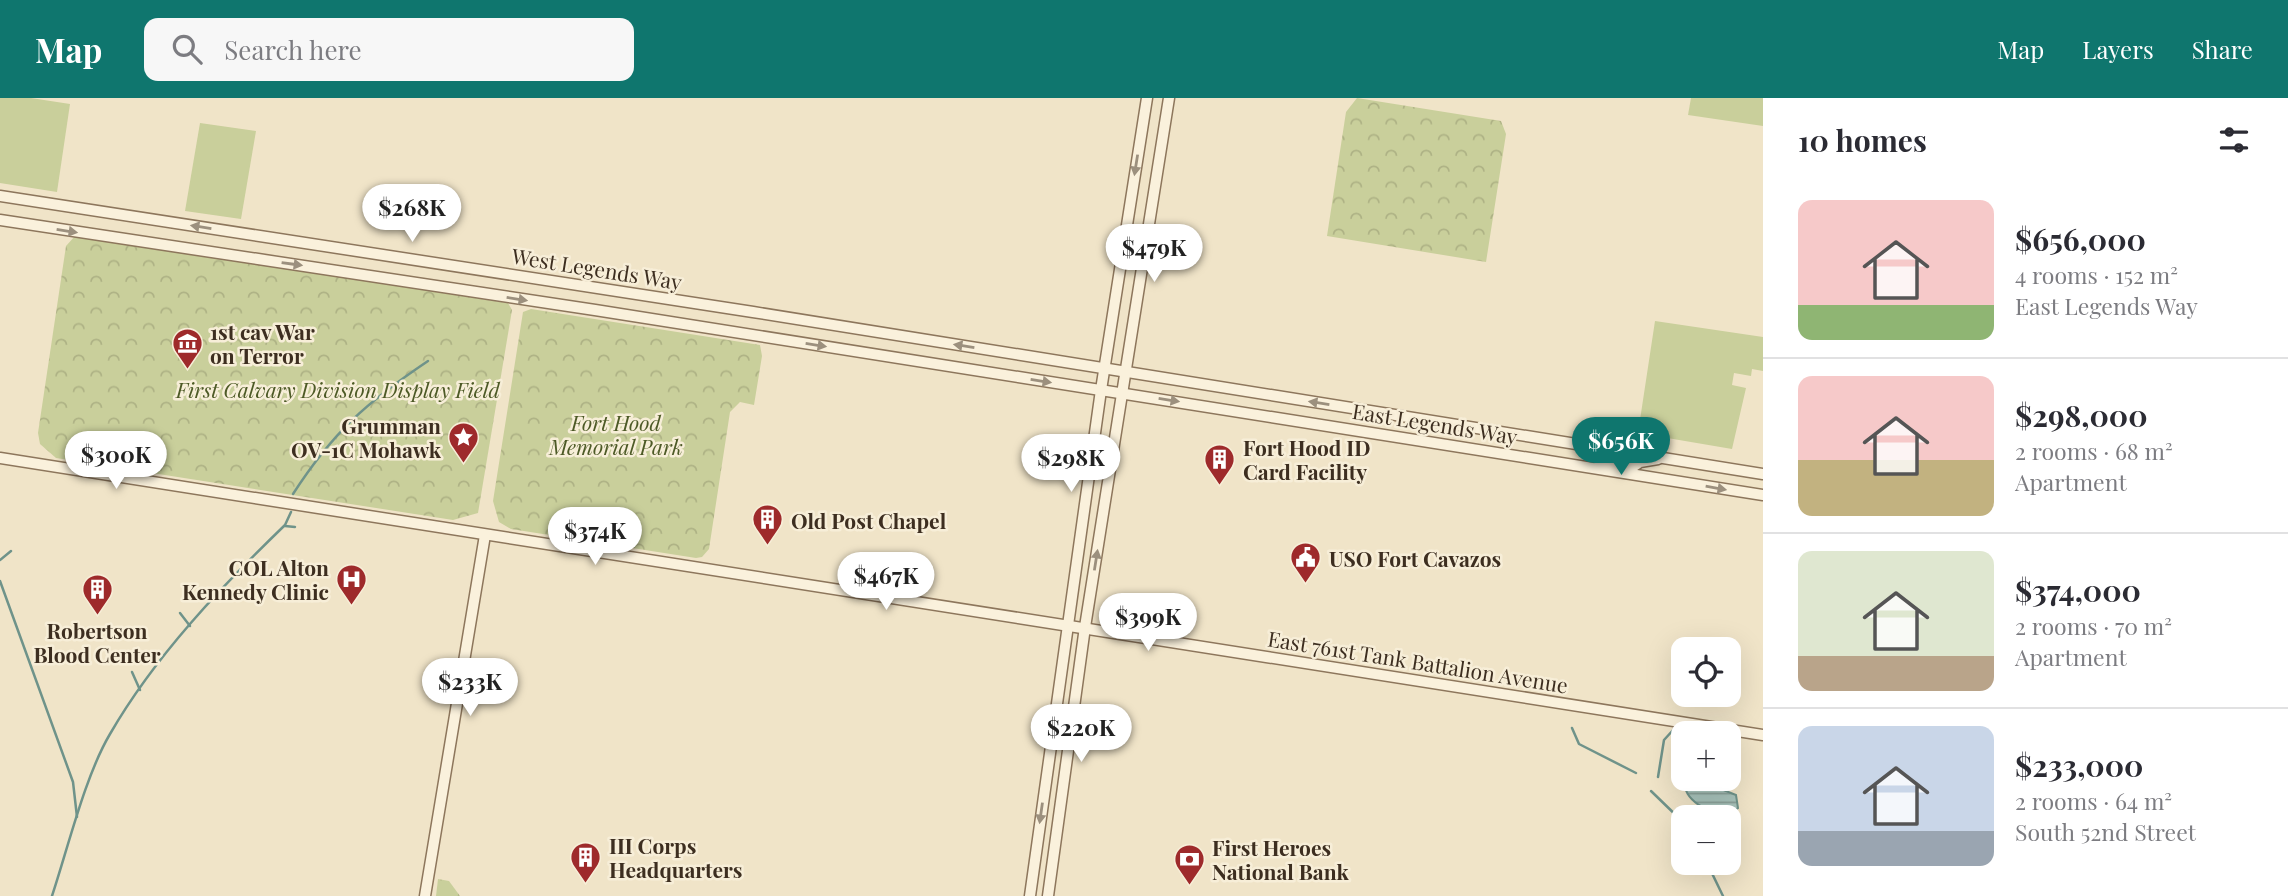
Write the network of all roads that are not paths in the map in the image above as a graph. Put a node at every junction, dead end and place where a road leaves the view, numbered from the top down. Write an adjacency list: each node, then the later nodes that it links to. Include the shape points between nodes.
1 (1147, 98): 5 (street, one-way to 5)
2 (1169, 98): 6 (street)
3 (0, 196): 5 (street, West Legends Way, one-way to 3)
4 (0, 220): 7 (street, West Legends Way, one-way to 7)
5 (1104, 369): 6 (street, East Legends Way); 7 (street)
6 (1125, 372): 8 (street); 9 (street, East Legends Way, one-way to 6)
7 (1101, 390): 8 (street, East Legends Way); 17 (street)
8 (1121, 393): 12 (street, East Legends Way, one-way to 12); 18 (street, one-way to 8)
9 (1629, 452): 10 (street, East Legends Way); 12 (street, via 1619,462)
10 (1669, 457): 13 (street, via 1640,462); 14 (street, East Legends Way)
11 (0, 458): 16 (street, East 761st Tank Battalion Avenue)
12 (1591, 466): 13 (street, East Legends Way)
13 (1625, 472): 15 (street, East Legends Way, one-way to 15)
14 (1763, 474)
15 (1763, 495)
16 (485, 535): 17 (street, East 761st Tank Battalion Avenue); 20 (street)
17 (1067, 624): 18 (street, East 761st Tank Battalion Avenue); 21 (street, one-way to 21)
18 (1085, 627): 19 (street, East 761st Tank Battalion Avenue); 22 (street)
19 (1763, 735)
20 (425, 896)
21 (1030, 896)
22 (1048, 896)

